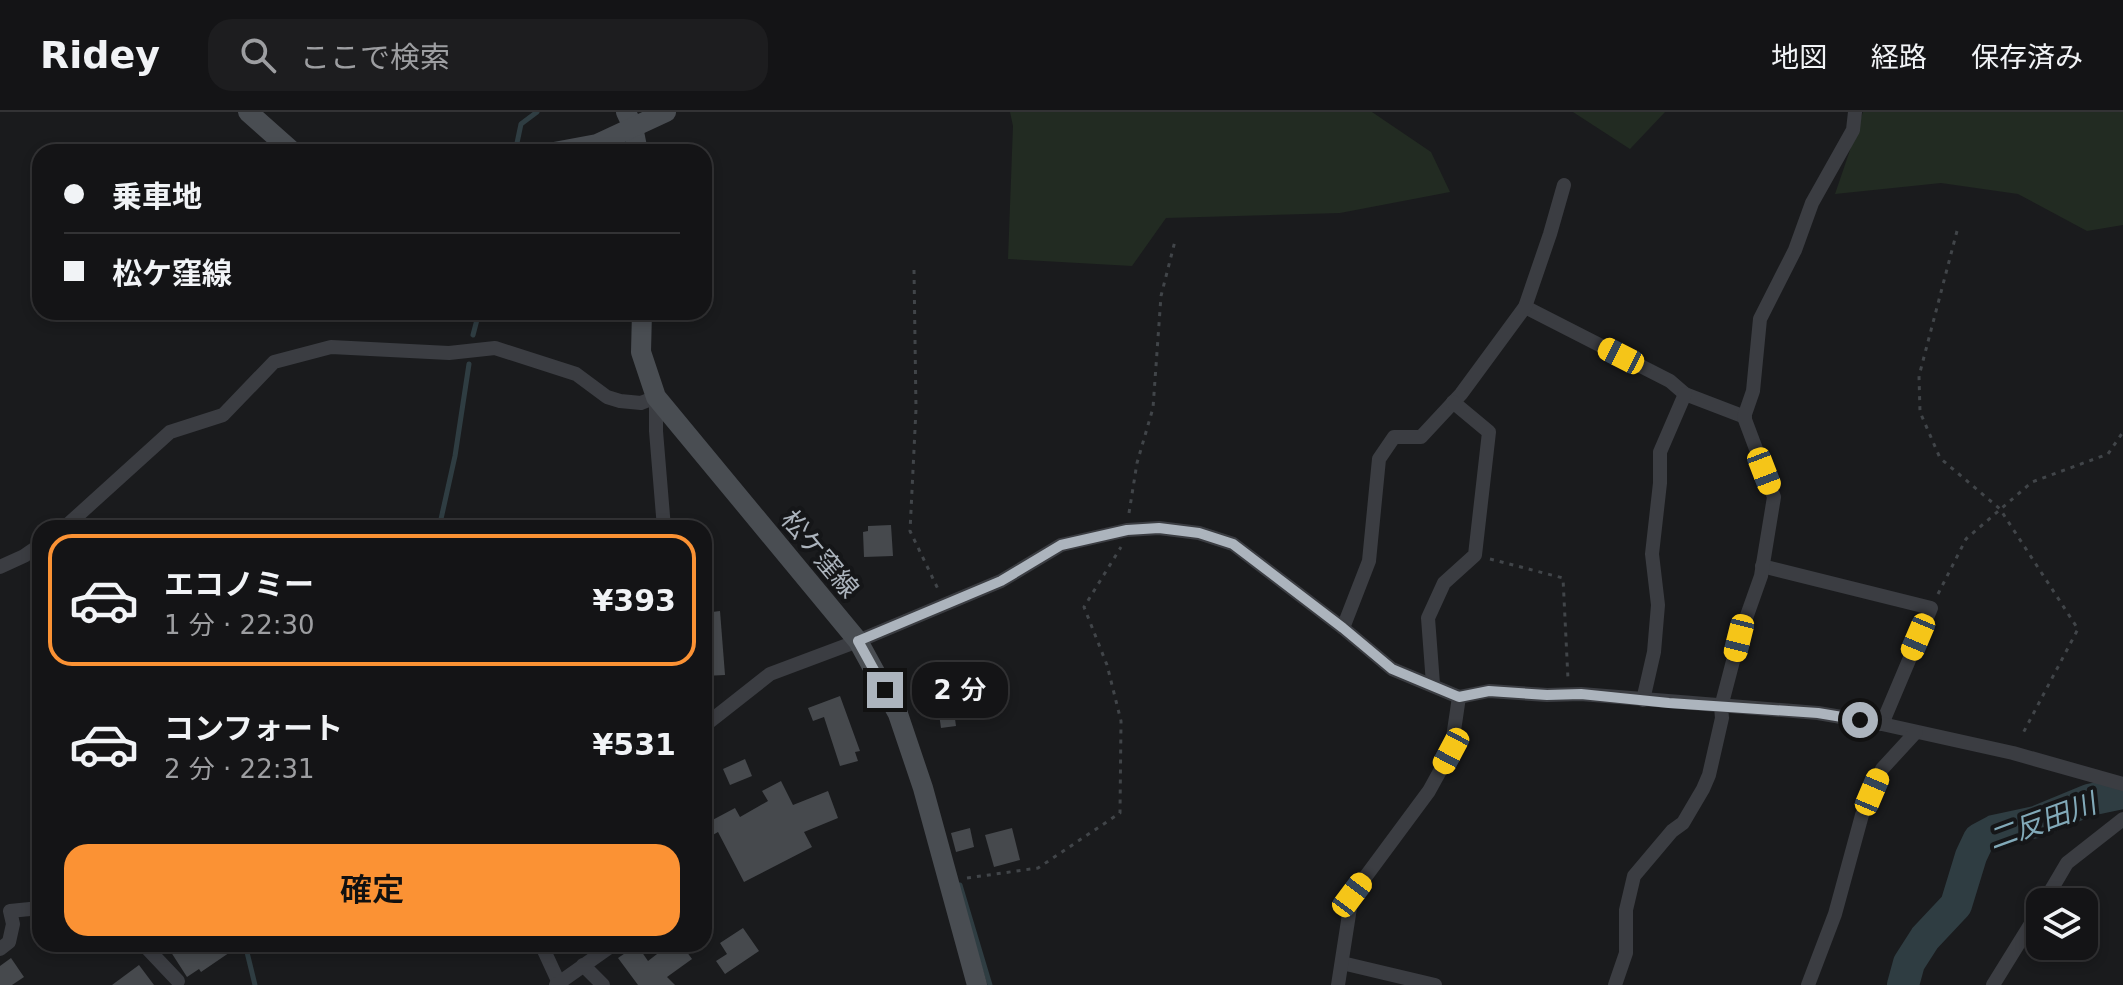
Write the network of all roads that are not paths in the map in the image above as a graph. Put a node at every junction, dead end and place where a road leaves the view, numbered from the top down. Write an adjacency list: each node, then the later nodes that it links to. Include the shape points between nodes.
1 (248, 112): 5 (street)
2 (666, 112): 4 (street)
3 (1855, 112): 14 (street, via 1853,130 1812,203 1760,319 1758,361)
4 (629, 120): 6 (street); 7 (street)
5 (284, 144)
6 (597, 144)
7 (636, 144)
8 (1564, 185): 9 (street)
9 (1525, 307): 11 (street, via 1670,381); 13 (street)
10 (642, 320): 12 (street, 松ケ窪線, via 641,352)
11 (1685, 394): 14 (street); 24 (street, via 1660,452 1652,554 1658,605)
12 (656, 397): 15 (street, via 641,403 620,401 576,374 495,348 449,353 331,347 274,362 223,415 170,432); 16 (street); 21 (street, 松ケ窪線)
13 (1453, 402): 20 (street, via 1421,437 1394,437 1379,459 1369,561); 22 (street, via 1489,432 1475,555 1444,583 1428,618)
14 (1745, 417): 18 (street, via 1774,497)
15 (73, 520)
16 (663, 520)
17 (32, 550): 19 (street)
18 (1762, 566): 25 (street); 27 (street, via 1931,608)
19 (0, 567)
20 (1343, 628): 21 (street, via 1233,544 1159,528 1061,545 1001,581); 22 (street, via 1392,669)
21 (858, 641): 26 (street, via 770,674); 44 (street, 松ケ窪線, via 898,714)
22 (1433, 684): 23 (street)
23 (1459, 697): 24 (street, via 1489,691); 39 (street, via 1451,751 1437,778 1352,895)
24 (1643, 700): 25 (street)
25 (1721, 707): 27 (street, via 1818,713); 47 (street, via 1703,789 1683,823 1634,876 1626,910 1626,953)
26 (712, 720)
27 (1882, 724): 28 (street)
28 (1916, 732): 29 (street); 48 (street, via 1882,769 1862,815 1835,914)
29 (2123, 784)
30 (2123, 819): 31 (street, via 2067,863)
31 (2052, 888)
32 (5, 905): 33 (street); 35 (street, via 13,924 9,942)
33 (32, 907)
34 (2026, 932): 49 (street)
35 (0, 949)
36 (151, 952): 41 (street)
37 (544, 952): 42 (street)
38 (602, 952): 40 (street)
39 (1342, 963): 45 (street); 46 (street)
40 (583, 965): 42 (street); 43 (street)
41 (178, 981)
42 (558, 984)
43 (603, 985)
44 (977, 985)
45 (1338, 985)
46 (1435, 985)
47 (1615, 985)
48 (1808, 985)
49 (1993, 985)

